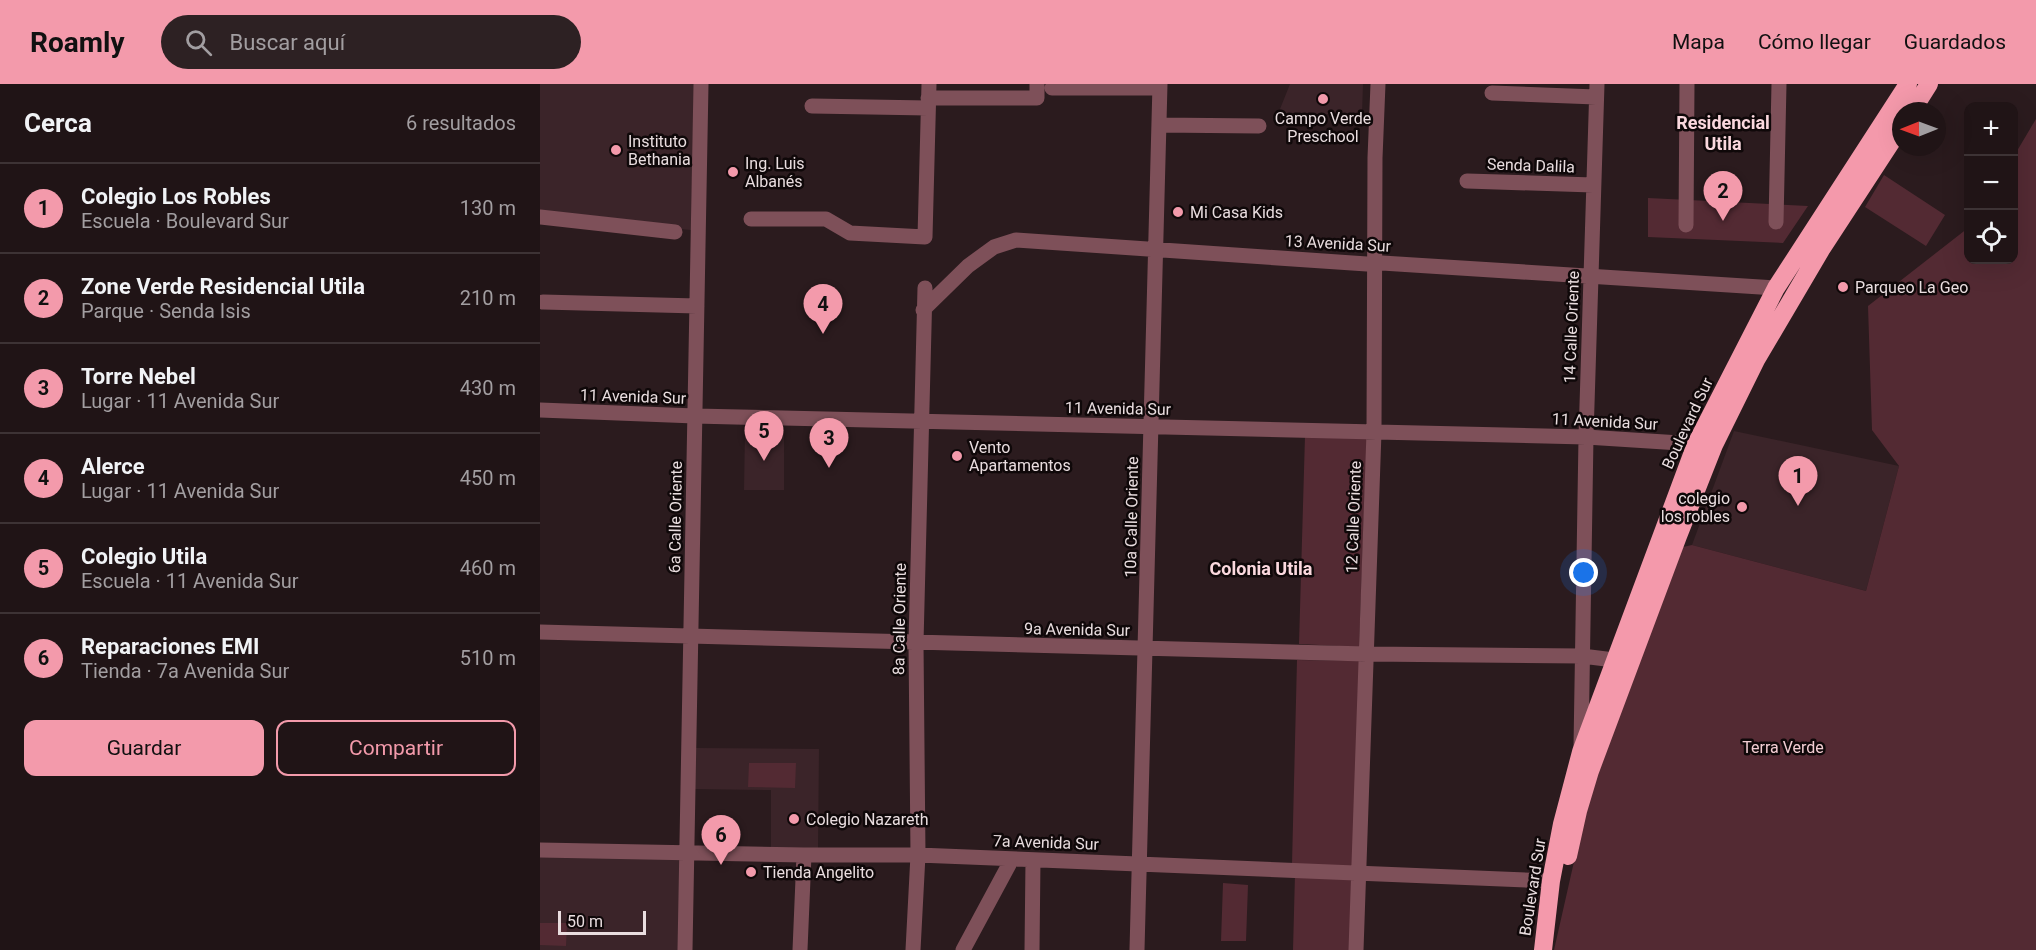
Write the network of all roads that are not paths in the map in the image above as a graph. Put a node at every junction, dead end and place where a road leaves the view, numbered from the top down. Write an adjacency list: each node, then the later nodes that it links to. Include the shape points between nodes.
1 (701, 84): 30 (street, 6a Calle Oriente)
2 (1378, 84): 25 (street, 12 Calle Oriente)
3 (1687, 84): 22 (street)
4 (1779, 84): 21 (street)
5 (1908, 84): 28 (highway, Boulevard Sur)
6 (1929, 84): 12 (highway)
7 (1160, 86): 8 (street); 14 (street, 10a Calle Oriente)
8 (1042, 90): 11 (street)
9 (1596, 90): 10 (street); 18 (street, 14 Calle Oriente)
10 (1492, 93)
11 (928, 97): 13 (street); 20 (street, via 925,237 850,233 826,219)
12 (1918, 102)
13 (812, 106)
14 (1159, 124): 15 (street); 24 (street, 10a Calle Oriente)
15 (1259, 126)
16 (1892, 141): 64 (highway, Boulevard Sur, via 1756,360 1714,445 1584,790 1567,860)
17 (1467, 181): 18 (street, Senda Dalila)
18 (1593, 185): 26 (street, 14 Calle Oriente)
19 (540, 218): 23 (street)
20 (752, 219)
21 (1776, 222)
22 (1686, 225)
23 (675, 232)
24 (1156, 249): 25 (street, 13 Avenida Sur); 31 (street, 13 Avenida Sur, via 1016,240 994,248 968,266); 35 (street, 10a Calle Oriente)
25 (1374, 264): 26 (street, 13 Avenida Sur); 36 (street, 12 Calle Oriente)
26 (1591, 275): 28 (street, 13 Avenida Sur); 37 (street, 14 Calle Oriente)
27 (925, 288): 31 (street, 8a Calle Oriente)
28 (1776, 288): 38 (highway, Boulevard Sur)
29 (543, 302): 30 (street)
30 (697, 306): 33 (street, 6a Calle Oriente)
31 (923, 310): 34 (street, 8a Calle Oriente)
32 (540, 410): 33 (street, 11 Avenida Sur)
33 (694, 416): 34 (street, 11 Avenida Sur); 40 (street, 6a Calle Oriente)
34 (921, 421): 35 (street, 11 Avenida Sur); 41 (street, 8a Calle Oriente)
35 (1151, 427): 36 (street, 11 Avenida Sur); 42 (street, 10a Calle Oriente)
36 (1374, 432): 37 (street, 11 Avenida Sur); 43 (street, 12 Calle Oriente)
37 (1586, 437): 38 (street, 11 Avenida Sur); 44 (street, 14 Calle Oriente)
38 (1696, 444): 45 (highway, Boulevard Sur)
39 (540, 632): 40 (street, 9a Avenida Sur)
40 (690, 637): 41 (street, 9a Avenida Sur); 48 (street, 6a Calle Oriente)
41 (916, 643): 42 (street, 9a Avenida Sur); 50 (street, 8a Calle Oriente)
42 (1145, 648): 43 (street, 9a Avenida Sur); 53 (street, 10a Calle Oriente)
43 (1367, 654): 44 (street, 9a Avenida Sur); 54 (street, 12 Calle Oriente)
44 (1582, 656): 45 (street, 9a Avenida Sur); 46 (street, 14 Calle Oriente)
45 (1614, 660): 46 (highway, Boulevard Sur)
46 (1581, 752): 55 (highway, Boulevard Sur)
47 (540, 850): 48 (street, 7a Avenida Sur)
48 (687, 852): 49 (street, 7a Avenida Sur); 56 (street, 6a Calle Oriente)
49 (804, 855): 50 (street, 7a Avenida Sur); 57 (street)
50 (918, 855): 51 (street, 7a Avenida Sur); 58 (street, 8a Calle Oriente)
51 (1012, 859): 52 (street, 7a Avenida Sur); 59 (street)
52 (1033, 860): 53 (street, 7a Avenida Sur); 60 (street)
53 (1139, 864): 54 (street, 7a Avenida Sur); 61 (street, 10a Calle Oriente)
54 (1358, 873): 55 (street, 7a Avenida Sur); 62 (street, 12 Calle Oriente)
55 (1551, 881): 63 (highway, Boulevard Sur)
56 (685, 950)
57 (800, 950)
58 (913, 950)
59 (963, 950)
60 (1032, 950)
61 (1137, 950)
62 (1356, 950)
63 (1543, 950)
64 (1555, 950)

